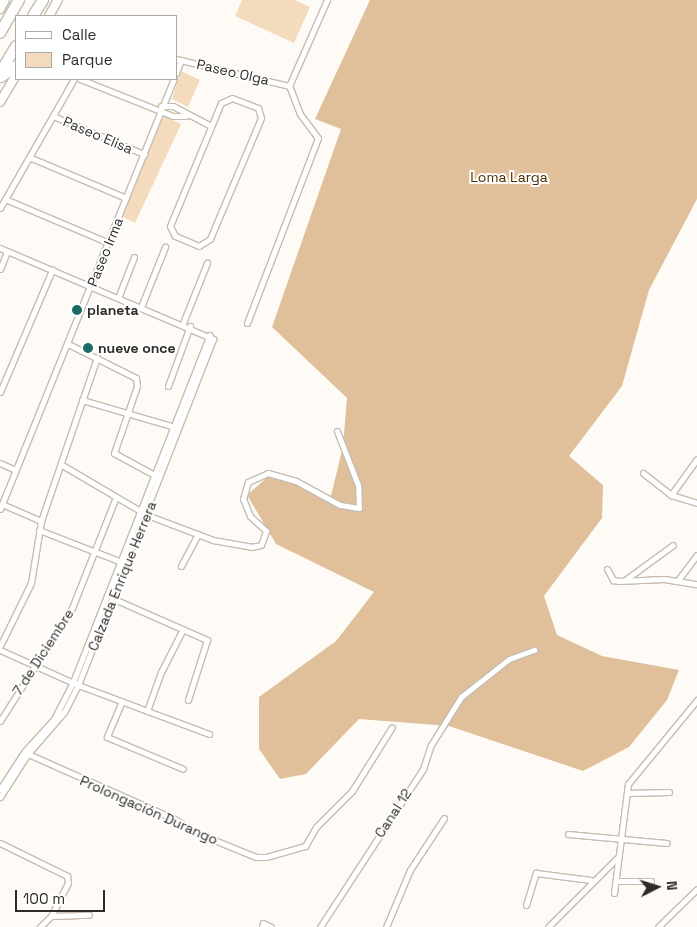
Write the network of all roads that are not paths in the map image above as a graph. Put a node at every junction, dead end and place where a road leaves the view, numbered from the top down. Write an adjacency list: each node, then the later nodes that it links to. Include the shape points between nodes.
1 (5, 0): 6 (street)
2 (19, 0): 9 (highway)
3 (43, 0): 7 (highway)
4 (58, 0): 8 (street)
5 (327, 0): 20 (street)
6 (0, 9)
7 (35, 15)
8 (50, 15)
9 (3, 26): 10 (highway)
10 (0, 33)
11 (15, 50): 13 (highway)
12 (179, 60): 20 (street, Paseo Olga)
13 (12, 63): 14 (highway); 16 (highway)
14 (0, 73)
15 (15, 77): 21 (street)
16 (0, 78)
17 (73, 80): 23 (street)
18 (83, 80): 22 (street)
19 (174, 80): 22 (street, Paseo Irma)
20 (289, 86): 43 (street, via 300,114 316,132 317,141)
21 (0, 102)
22 (163, 108): 24 (street); 24 (street, via 177,108); 26 (street, Paseo Irma)
23 (53, 116): 26 (street, Paseo Elisa); 27 (street)
24 (186, 116): 25 (street)
25 (211, 126): 25 (street, via 170,229 175,236 202,246 210,239 261,112 256,107 228,98 221,103)
26 (144, 154): 28 (street, Paseo Irma)
27 (29, 158): 28 (street); 29 (street)
28 (126, 198): 31 (street, Paseo Irma)
29 (5, 199): 30 (street); 31 (street)
30 (0, 208)
31 (109, 243): 39 (street, Paseo Irma)
32 (165, 247): 41 (street)
33 (0, 248): 34 (street)
34 (7, 252): 37 (street); 38 (street)
35 (134, 257): 40 (street)
36 (207, 263): 42 (street)
37 (0, 269)
38 (52, 270): 39 (street); 49 (street)
39 (91, 287): 40 (street); 46 (street, Paseo Irma)
40 (118, 298): 41 (street)
41 (141, 308): 42 (street)
42 (182, 323): 44 (street)
43 (247, 323)
44 (190, 326): 45 (street); 48 (street)
45 (211, 337): 52 (street, Calzada Enrique Herrera); 64 (street, Calzada Enrique Herrera)
46 (68, 344): 47 (street); 57 (street, Paseo Irma)
47 (97, 357): 50 (street); 51 (street, via 136,378 137,386)
48 (168, 386)
49 (0, 392)
50 (82, 400): 51 (street); 56 (street)
51 (128, 413): 52 (street); 59 (street, via 114,453)
52 (175, 427): 59 (street, Calzada Enrique Herrera)
53 (337, 431): 67 (street, via 358,485 359,508 340,504 278,474 261,474 248,482 243,499 245,508 267,535 256,546)
54 (697, 459): 60 (street)
55 (0, 463): 57 (street)
56 (62, 465): 61 (street); 65 (street)
57 (16, 470): 63 (street, Paseo Irma)
58 (643, 473): 60 (street)
59 (156, 476): 64 (street, Calzada Enrique Herrera)
60 (671, 495): 62 (street)
61 (116, 497): 64 (street); 69 (street, 7 de Diciembre)
62 (697, 503)
63 (1, 507): 65 (street)
64 (145, 514): 67 (street); 71 (street, Calzada Enrique Herrera)
65 (41, 522): 66 (street)
66 (39, 530): 69 (street); 79 (street, via 31,583)
67 (198, 534): 72 (street)
68 (672, 545): 74 (street)
69 (96, 550): 71 (street); 81 (street, 7 de Diciembre, via 72,608)
70 (697, 555): 75 (street)
71 (125, 563): 77 (street, Calzada Enrique Herrera); 82 (street, Calzada Enrique Herrera)
72 (181, 566)
73 (607, 569): 74 (street, via 613,580)
74 (625, 580): 75 (street)
75 (678, 580): 76 (street)
76 (697, 584)
77 (114, 599): 78 (street); 82 (street, Calzada Enrique Herrera)
78 (183, 629): 83 (street, via 207,640); 86 (street, via 161,672)
79 (0, 648): 81 (street)
80 (534, 650): 113 (street, Canal 12, via 509,659 461,697 431,745 423,770)
81 (34, 666): 82 (street); 87 (street, 7 de Diciembre)
82 (76, 684): 85 (street); 90 (street, Calzada Enrique Herrera, via 64,712)
83 (188, 700)
84 (697, 700): 94 (street, via 634,772)
85 (122, 701): 86 (street); 91 (street, via 107,738)
86 (148, 711): 89 (street)
87 (0, 721)
88 (392, 727): 90 (street, Prolongación Durango, via 352,791 316,827 305,846 277,855 256,857)
89 (209, 734)
90 (26, 753): 92 (street, Calzada Enrique Herrera); 95 (street, Calzada Enrique Herrera)
91 (183, 769)
92 (0, 790)
93 (669, 792): 94 (street)
94 (627, 793): 98 (street)
95 (0, 797)
96 (444, 818): 114 (street, via 410,870)
97 (568, 834): 98 (street)
98 (622, 837): 100 (street); 101 (street)
99 (0, 843): 109 (street, via 59,871 68,880)
100 (667, 843)
101 (618, 857): 102 (street); 103 (street)
102 (591, 880): 107 (street, via 536,873); 115 (street)
103 (617, 881): 104 (street); 106 (street)
104 (652, 881)
105 (697, 889): 116 (street)
106 (614, 893)
107 (526, 905)
108 (89, 915): 109 (street)
109 (51, 916): 111 (street)
110 (262, 925): 112 (street)
111 (40, 927)
112 (271, 927)
113 (320, 927)
114 (386, 927)
115 (548, 927)
116 (658, 927)

